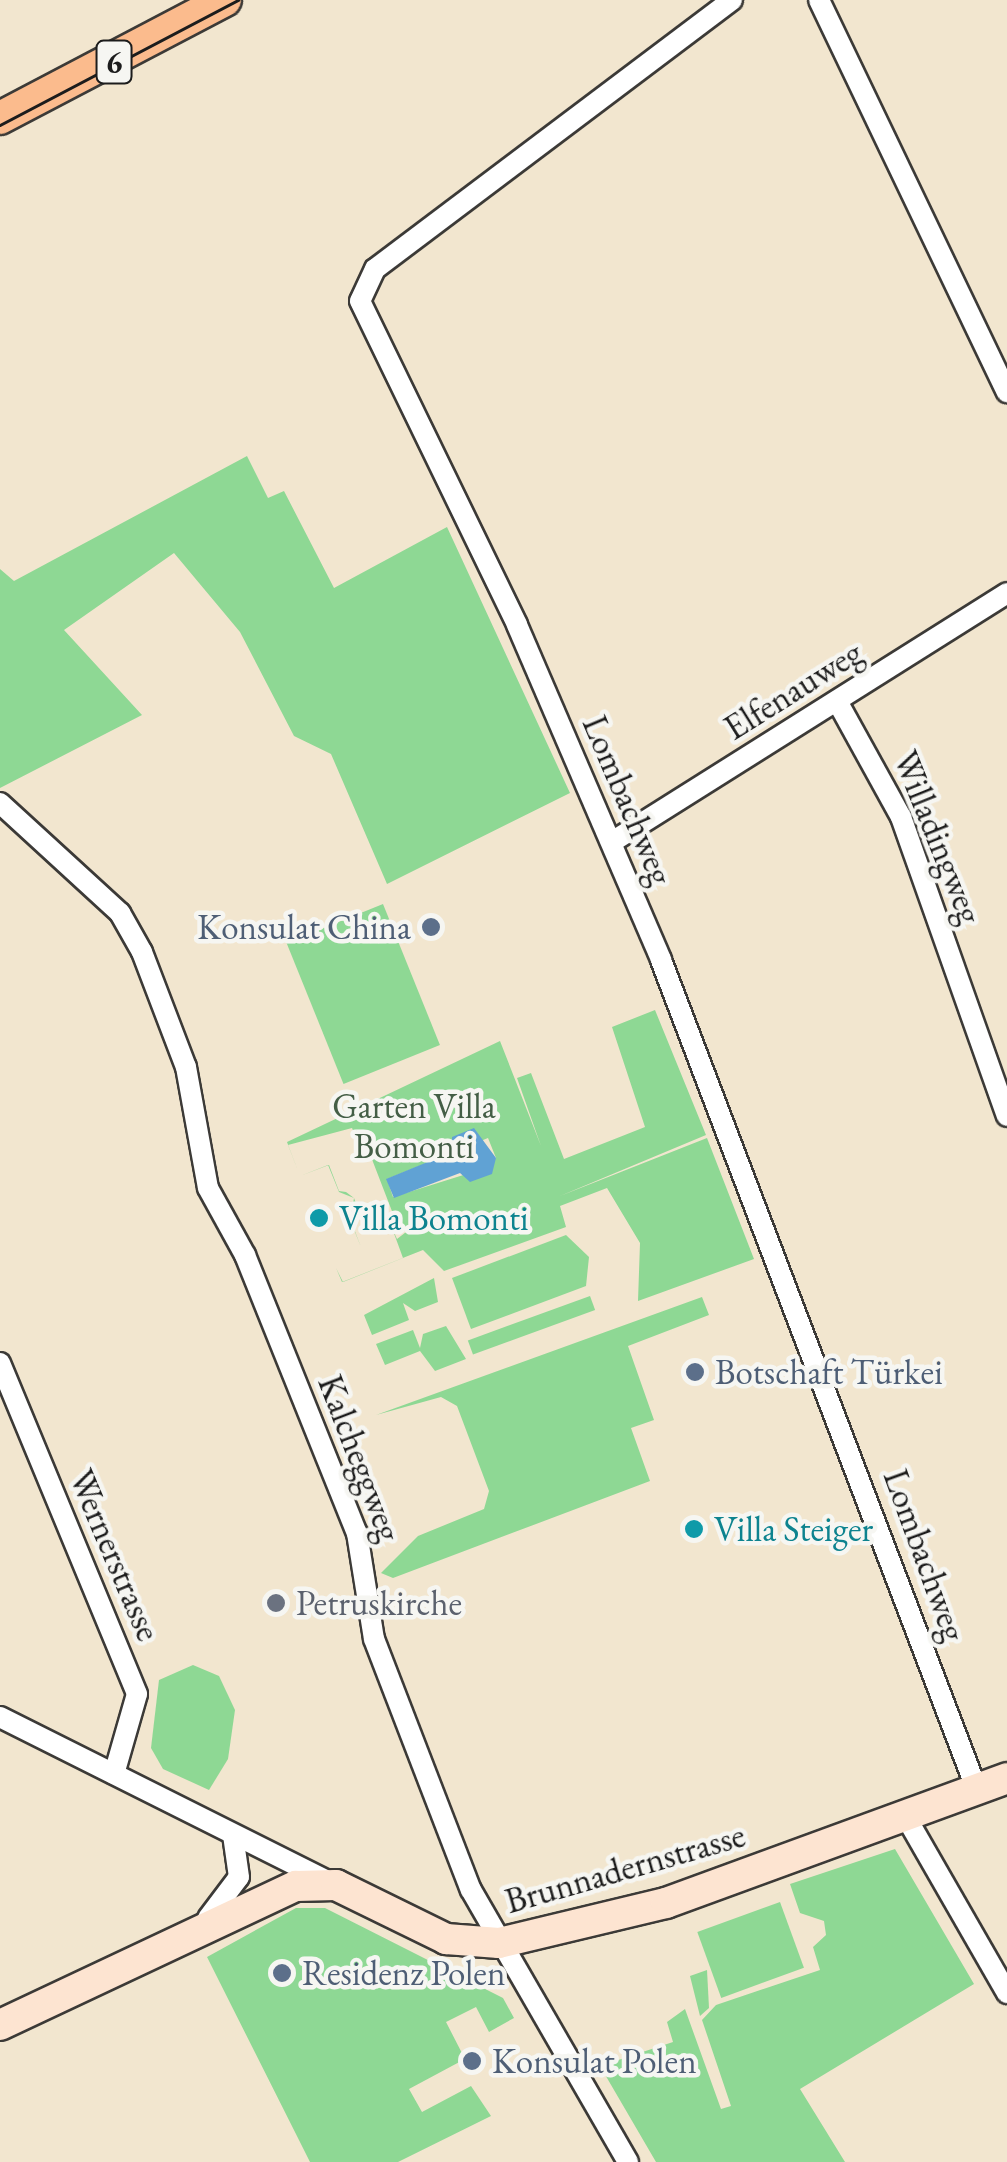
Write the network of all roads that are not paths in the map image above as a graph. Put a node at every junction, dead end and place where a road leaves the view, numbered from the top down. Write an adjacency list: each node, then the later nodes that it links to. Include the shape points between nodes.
1 (225, 0): 4 (main road, 6)
2 (732, 0): 9 (street, Lombachweg, via 384,261 360,290)
3 (819, 0): 5 (street)
4 (0, 118)
5 (1007, 392)
6 (1007, 592): 7 (street, Elfenauweg)
7 (837, 701): 9 (street, Elfenauweg); 10 (street, Willadingweg, via 901,816)
8 (0, 803): 20 (street, Kalcheggweg, via 120,913 142,952 186,1067 208,1188 250,1268 370,1574 374,1638)
9 (612, 842): 15 (street, Lombachweg)
10 (1007, 1116)
11 (0, 1363): 13 (street, Wernerstrasse, via 137,1694)
12 (0, 1716): 13 (street, Brunnadernstrasse)
13 (114, 1774): 17 (street, Brunnadernstrasse)
14 (1007, 1778): 15 (street, Brunnadernstrasse)
15 (977, 1790): 16 (street, Brunnadernstrasse)
16 (907, 1819): 20 (street, Brunnadernstrasse, via 666,1903); 21 (street)
17 (233, 1834): 18 (street, Brunnadernstrasse); 19 (street, via 238,1879)
18 (336, 1885): 19 (street, via 296,1886); 20 (street, Brunnadernstrasse, via 446,1939)
19 (202, 1923): 22 (street)
20 (499, 1943): 23 (street, Kalcheggweg)
21 (1007, 1993)
22 (0, 2025)
23 (628, 2162)

